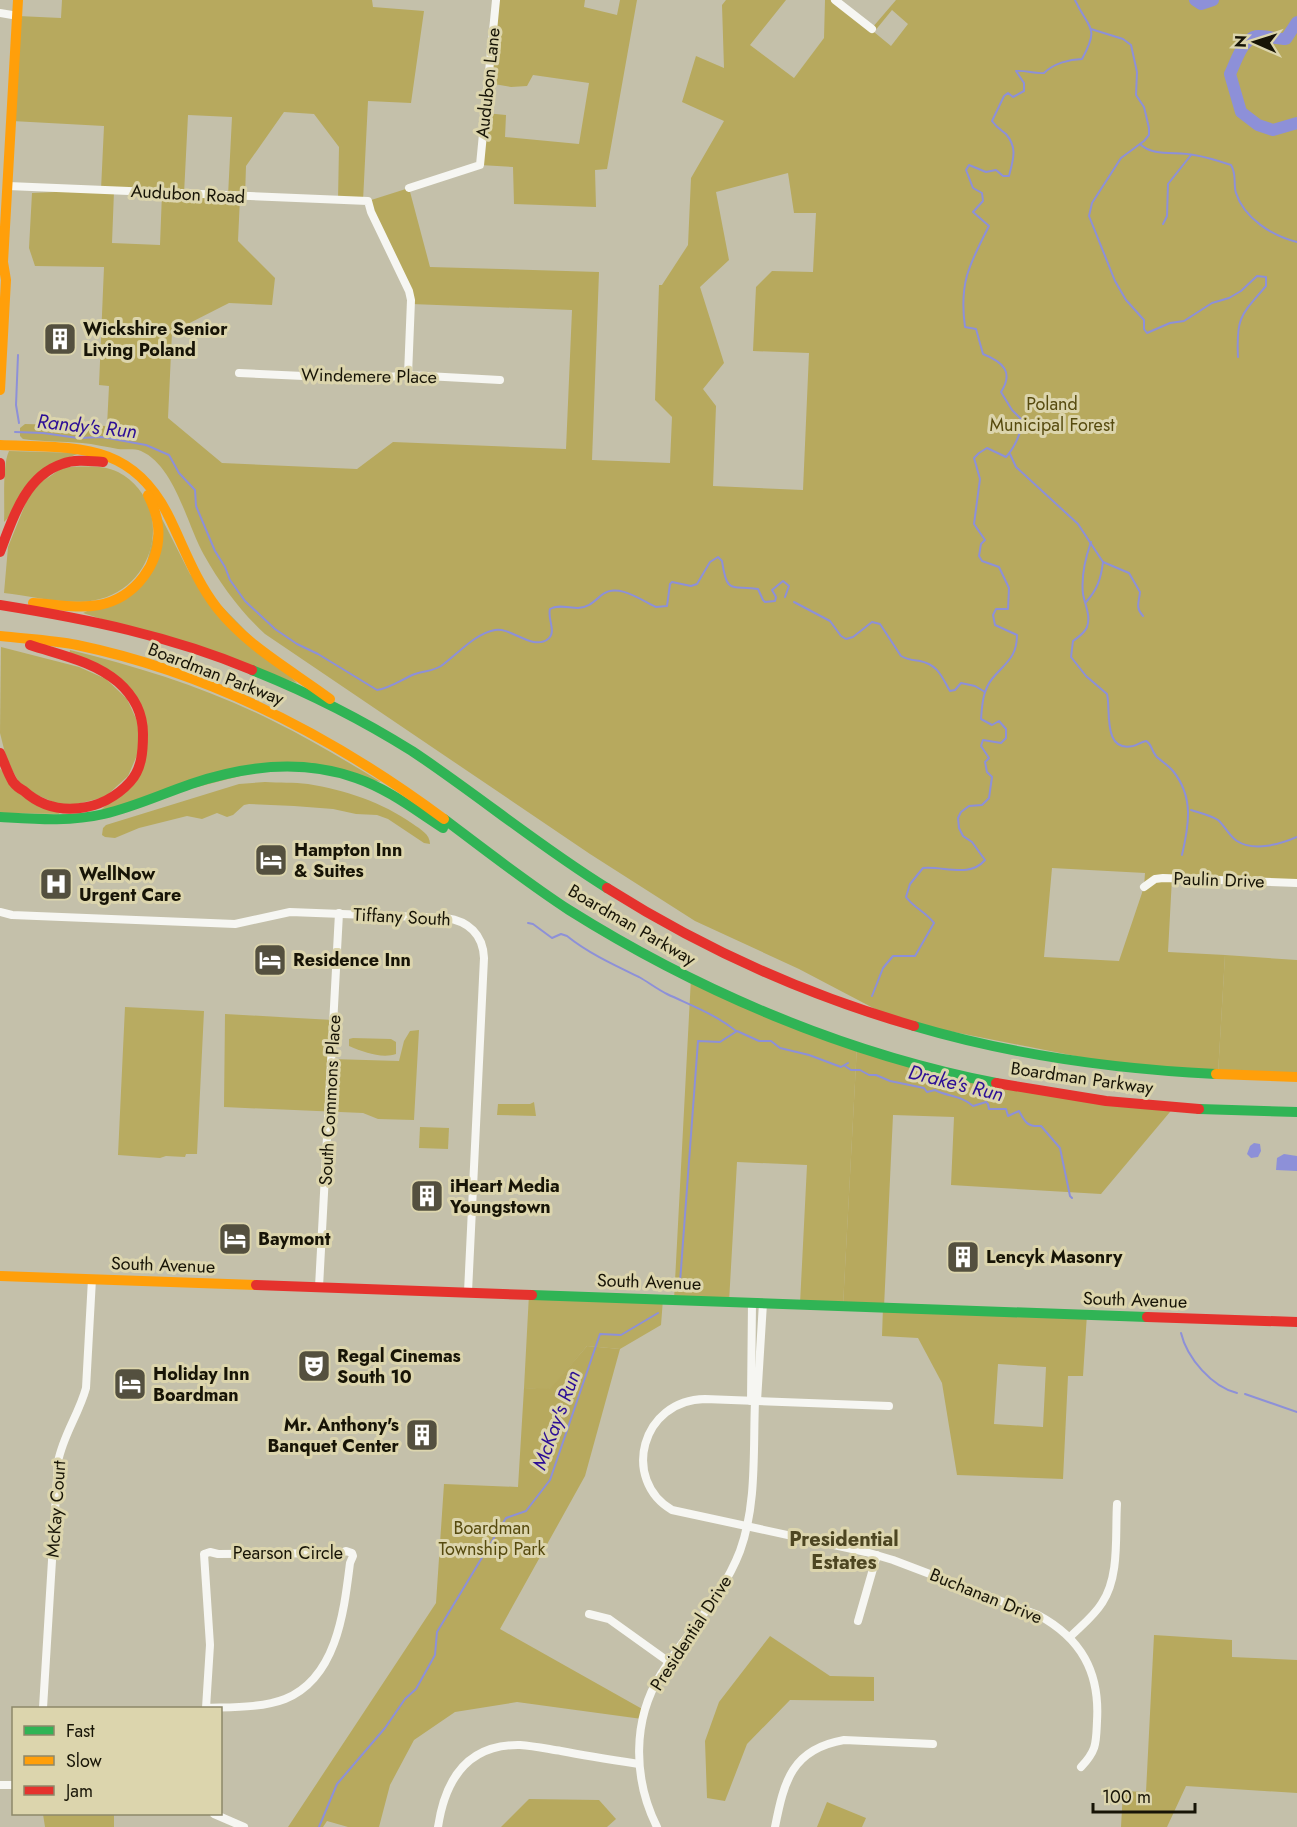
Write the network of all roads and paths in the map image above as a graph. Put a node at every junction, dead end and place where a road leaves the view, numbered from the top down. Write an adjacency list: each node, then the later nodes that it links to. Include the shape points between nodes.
1 (18, 0): 5 (main road)
2 (496, 0): 8 (street, Audubon Lane, via 480,165)
3 (835, 0): 6 (street)
4 (0, 13): 5 (street)
5 (18, 16): 7 (main road)
6 (872, 29)
7 (8, 186): 9 (main road); 11 (street, Audubon Road, via 368,201 409,291)
8 (409, 188)
9 (2, 326): 13 (main road)
10 (238, 373): 11 (street, Windemere Place, via 370,379)
11 (408, 375): 12 (street, Windemere Place)
12 (500, 380)
13 (0, 390)
14 (0, 445): 20 (main road, via 95,451 110,455 144,476 155,490 193,571 226,620 255,647)
15 (0, 463): 16 (main road)
16 (0, 476)
17 (0, 552): 18 (main road, via 27,489 45,472 73,460 103,462 131,474 150,497 158,515 159,541 152,565 135,587 120,598 82,606)
18 (0, 604): 20 (main road, Boardman Parkway, via 89,620 162,639 263,675)
19 (3, 636): 21 (main road, via 89,665 115,679 137,705 144,744 136,770 120,792 100,805 76,810 48,807 24,794 7,774); 23 (main road, Boardman Parkway, via 75,645 124,657 252,704 384,776)
20 (356, 718): 28 (main road, Boardman Parkway, via 419,756 626,900 731,957 803,988 908,1024 1035,1055 1146,1070)
21 (0, 753)
22 (0, 817): 23 (main road, via 85,818 245,769 309,767 347,775 378,788)
23 (522, 878): 29 (main road, Boardman Parkway, via 605,931 691,978 778,1016 893,1057 995,1083 1108,1101)
24 (1297, 883): 25 (street, Paulin Drive, via 1163,878)
25 (1144, 887)
26 (0, 912): 27 (street, Tiffany South, via 235,924 284,913)
27 (339, 913): 32 (street, South Commons Place); 33 (street, Tiffany South, via 456,919 475,931 482,943)
28 (1297, 1077)
29 (1297, 1112)
30 (0, 1275): 31 (main road, South Avenue)
31 (92, 1279): 32 (main road, South Avenue); 45 (street, McKay Court, via 86,1388 58,1462)
32 (319, 1287): 33 (main road, South Avenue)
33 (468, 1292): 34 (main road, South Avenue)
34 (758, 1303): 35 (main road, South Avenue); 36 (street, Presidential Drive)
35 (1297, 1322)
36 (755, 1401): 37 (street, Buchanan Drive); 39 (street, Presidential Drive); 39 (street, Buchanan Drive, via 696,1400 678,1404 654,1423 645,1459 649,1487 664,1505)
37 (889, 1406)
38 (1117, 1504): 43 (street, via 1109,1590 1101,1605)
39 (747, 1527): 40 (street, Buchanan Drive); 44 (street, Presidential Drive, via 717,1595)
40 (877, 1555): 42 (street); 43 (street, Buchanan Drive, via 1038,1615)
41 (589, 1614): 44 (street, via 609,1619)
42 (858, 1620)
43 (1070, 1637): 50 (street, Buchanan Drive, via 1089,1665 1097,1698 1096,1746)
44 (669, 1662): 49 (street, Presidential Drive, via 644,1710)
45 (43, 1707)
46 (206, 1707): 47 (street, Pearson Circle, via 210,1645 204,1554 352,1553 340,1629 310,1682 276,1702)
47 (218, 1707)
48 (933, 1744): 55 (street, via 844,1740 817,1748 800,1760 789,1775)
49 (639, 1764): 53 (street, via 525,1746 488,1750 454,1777 443,1800); 54 (street, Presidential Drive, via 645,1797)
50 (1081, 1767)
51 (216, 1815): 52 (street)
52 (244, 1827)
53 (438, 1827)
54 (657, 1827)
55 (775, 1827)

